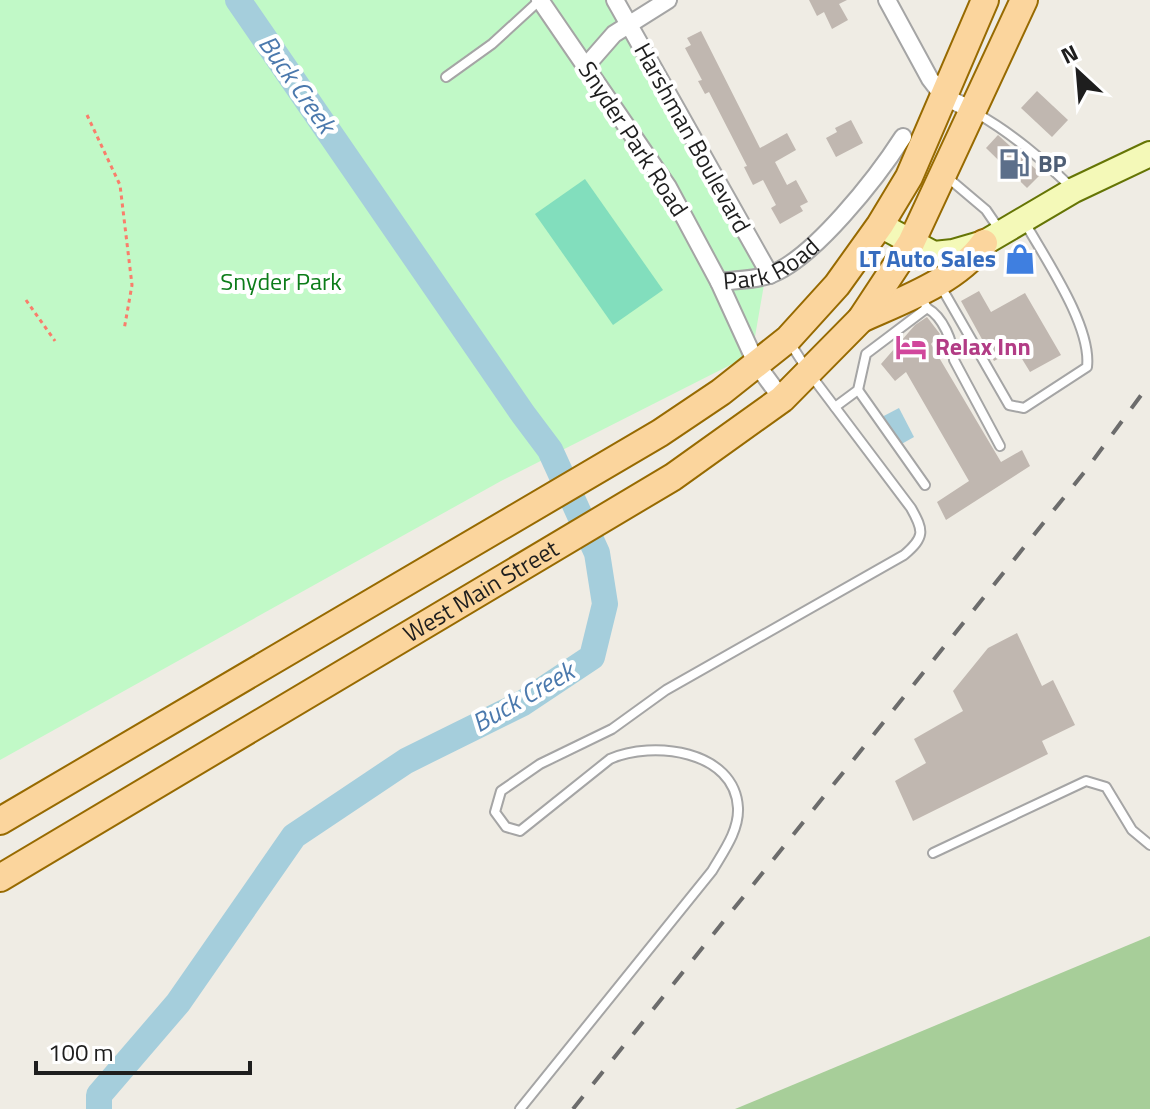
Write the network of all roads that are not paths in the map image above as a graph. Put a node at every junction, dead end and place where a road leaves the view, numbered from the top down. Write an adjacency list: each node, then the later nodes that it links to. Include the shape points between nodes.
1 (540, 0): 8 (street, Snyder Park Road); 9 (lane)
2 (615, 0): 7 (street, Harshman Boulevard)
3 (668, 0): 7 (street)
4 (887, 0): 10 (street)
5 (985, 0): 10 (main road)
6 (1024, 0): 11 (main road)
7 (628, 24): 8 (street); 20 (street, Harshman Boulevard)
8 (586, 66): 21 (street, Snyder Park Road, via 668,187)
9 (446, 77)
10 (943, 96): 11 (street); 17 (main road, via 909,177)
11 (972, 110): 14 (main road); 15 (lane, via 1003,128)
12 (903, 137): 20 (street, Park Road, via 847,211)
13 (1150, 154): 15 (street)
14 (943, 173): 18 (lane, via 986,210); 19 (main road)
15 (1074, 190): 16 (street)
16 (1024, 220): 18 (street); 22 (lane, via 1074,312 1087,367 1024,408 1009,405)
17 (880, 225): 19 (street); 24 (main road, West Main Street, via 837,285)
18 (993, 238): 19 (street, via 934,254); 22 (main road)
19 (911, 243): 23 (main road, West Main Street)
20 (770, 275): 21 (street, Park Road)
21 (719, 282): 25 (street, Park Road)
22 (927, 294): 23 (main road); 27 (lane, via 866,354); 30 (lane, via 954,348 954,360)
23 (861, 319): 26 (main road, West Main Street)
24 (788, 339): 25 (main road, West Main Street); 26 (lane)
25 (757, 365): 28 (street, Park Road); 32 (main road, West Main Street, via 672,425)
26 (810, 374): 28 (main road, West Main Street); 29 (lane)
27 (858, 390): 29 (lane); 31 (lane)
28 (782, 399): 35 (main road, West Main Street, via 673,477)
29 (835, 407): 36 (lane, via 911,508 920,524 919,540 904,555 501,791 495,812 506,827 520,831 610,759 639,751 674,753 691,755 721,771 736,794 738,810 731,837 712,871)
30 (1000, 446)
31 (925, 485)
32 (0, 821)
33 (1150, 845): 34 (lane, via 1132,830 1106,787 1086,781)
34 (933, 853)
35 (0, 878)
36 (520, 1109)

